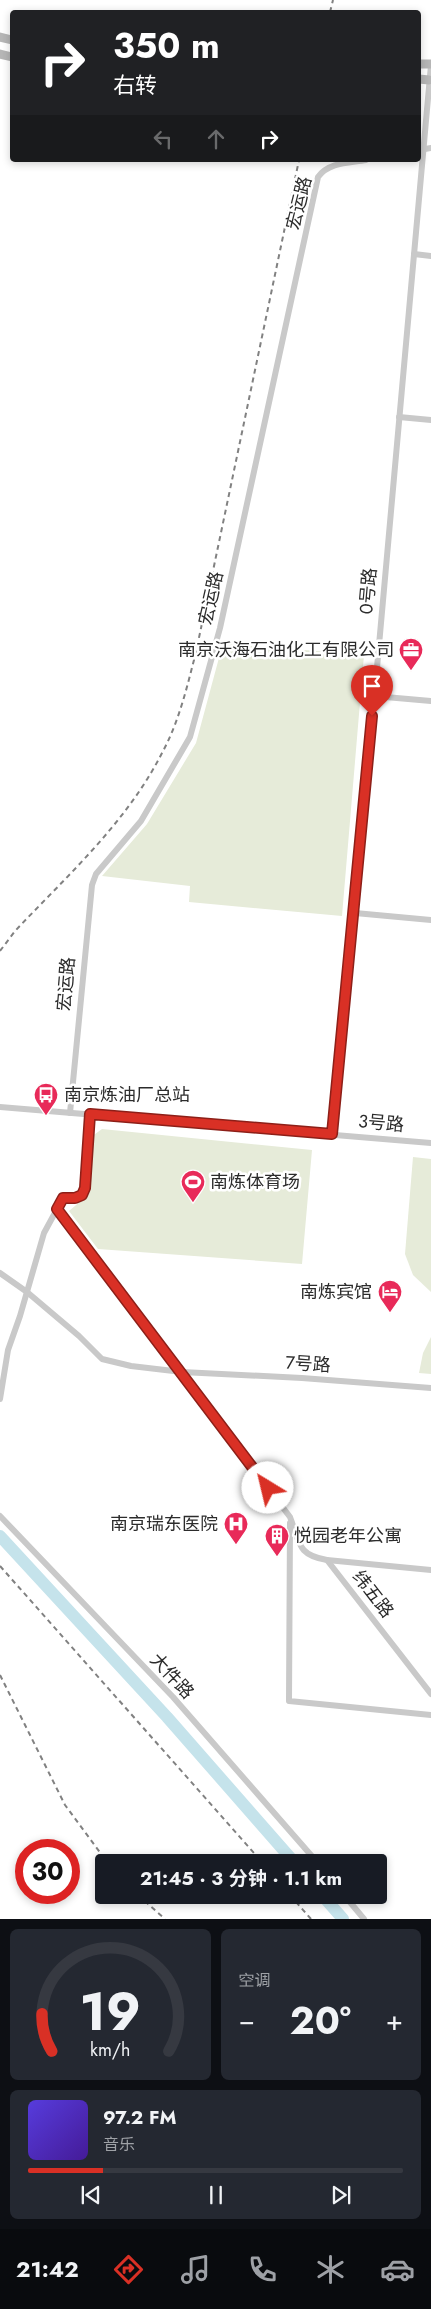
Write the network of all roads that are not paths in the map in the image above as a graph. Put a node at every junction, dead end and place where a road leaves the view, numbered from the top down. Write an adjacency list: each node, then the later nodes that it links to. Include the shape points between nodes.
1 (431, 64): 3 (street, 0号路)
2 (421, 79): 3 (main road)
3 (429, 80): 5 (street, 0号路)
4 (431, 148): 5 (street)
5 (421, 150)
6 (354, 162): 17 (street, 宏运路, via 330,166 318,177 220,628 190,737 141,821 96,874 92,885)
7 (420, 162): 8 (street, 0号路)
8 (414, 254): 9 (street); 10 (street, 0号路)
9 (431, 256)
10 (399, 417): 11 (street); 12 (street, 0号路)
11 (431, 420)
12 (374, 696): 13 (street); 14 (street, 0号路)
13 (431, 701)
14 (355, 913): 15 (street); 19 (street, 0号路)
15 (431, 920)
16 (0, 1107): 17 (street, 3号路)
17 (70, 1113): 18 (street, 3号路)
18 (90, 1114): 19 (street, 3号路); 21 (street, via 85,1188 82,1195 63,1198)
19 (332, 1134): 20 (street, 3号路)
20 (431, 1143)
21 (57, 1209): 23 (street, via 44,1233); 24 (street)
22 (0, 1273): 23 (street, 7号路)
23 (27, 1292): 24 (street, 7号路, via 102,1359); 26 (street, via 8,1350)
24 (182, 1372): 25 (street, 7号路); 28 (street)
25 (431, 1388)
26 (0, 1399)
27 (0, 1516): 33 (street, 大件路, via 173,1698)
28 (290, 1517): 29 (street, via 302,1549 311,1557); 32 (street, via 289,1701)
29 (328, 1560): 30 (street); 31 (street, 纬五路)
30 (431, 1570)
31 (431, 1694)
32 (431, 1715)
33 (310, 1854)
34 (352, 1904): 35 (street)
35 (364, 1919)

